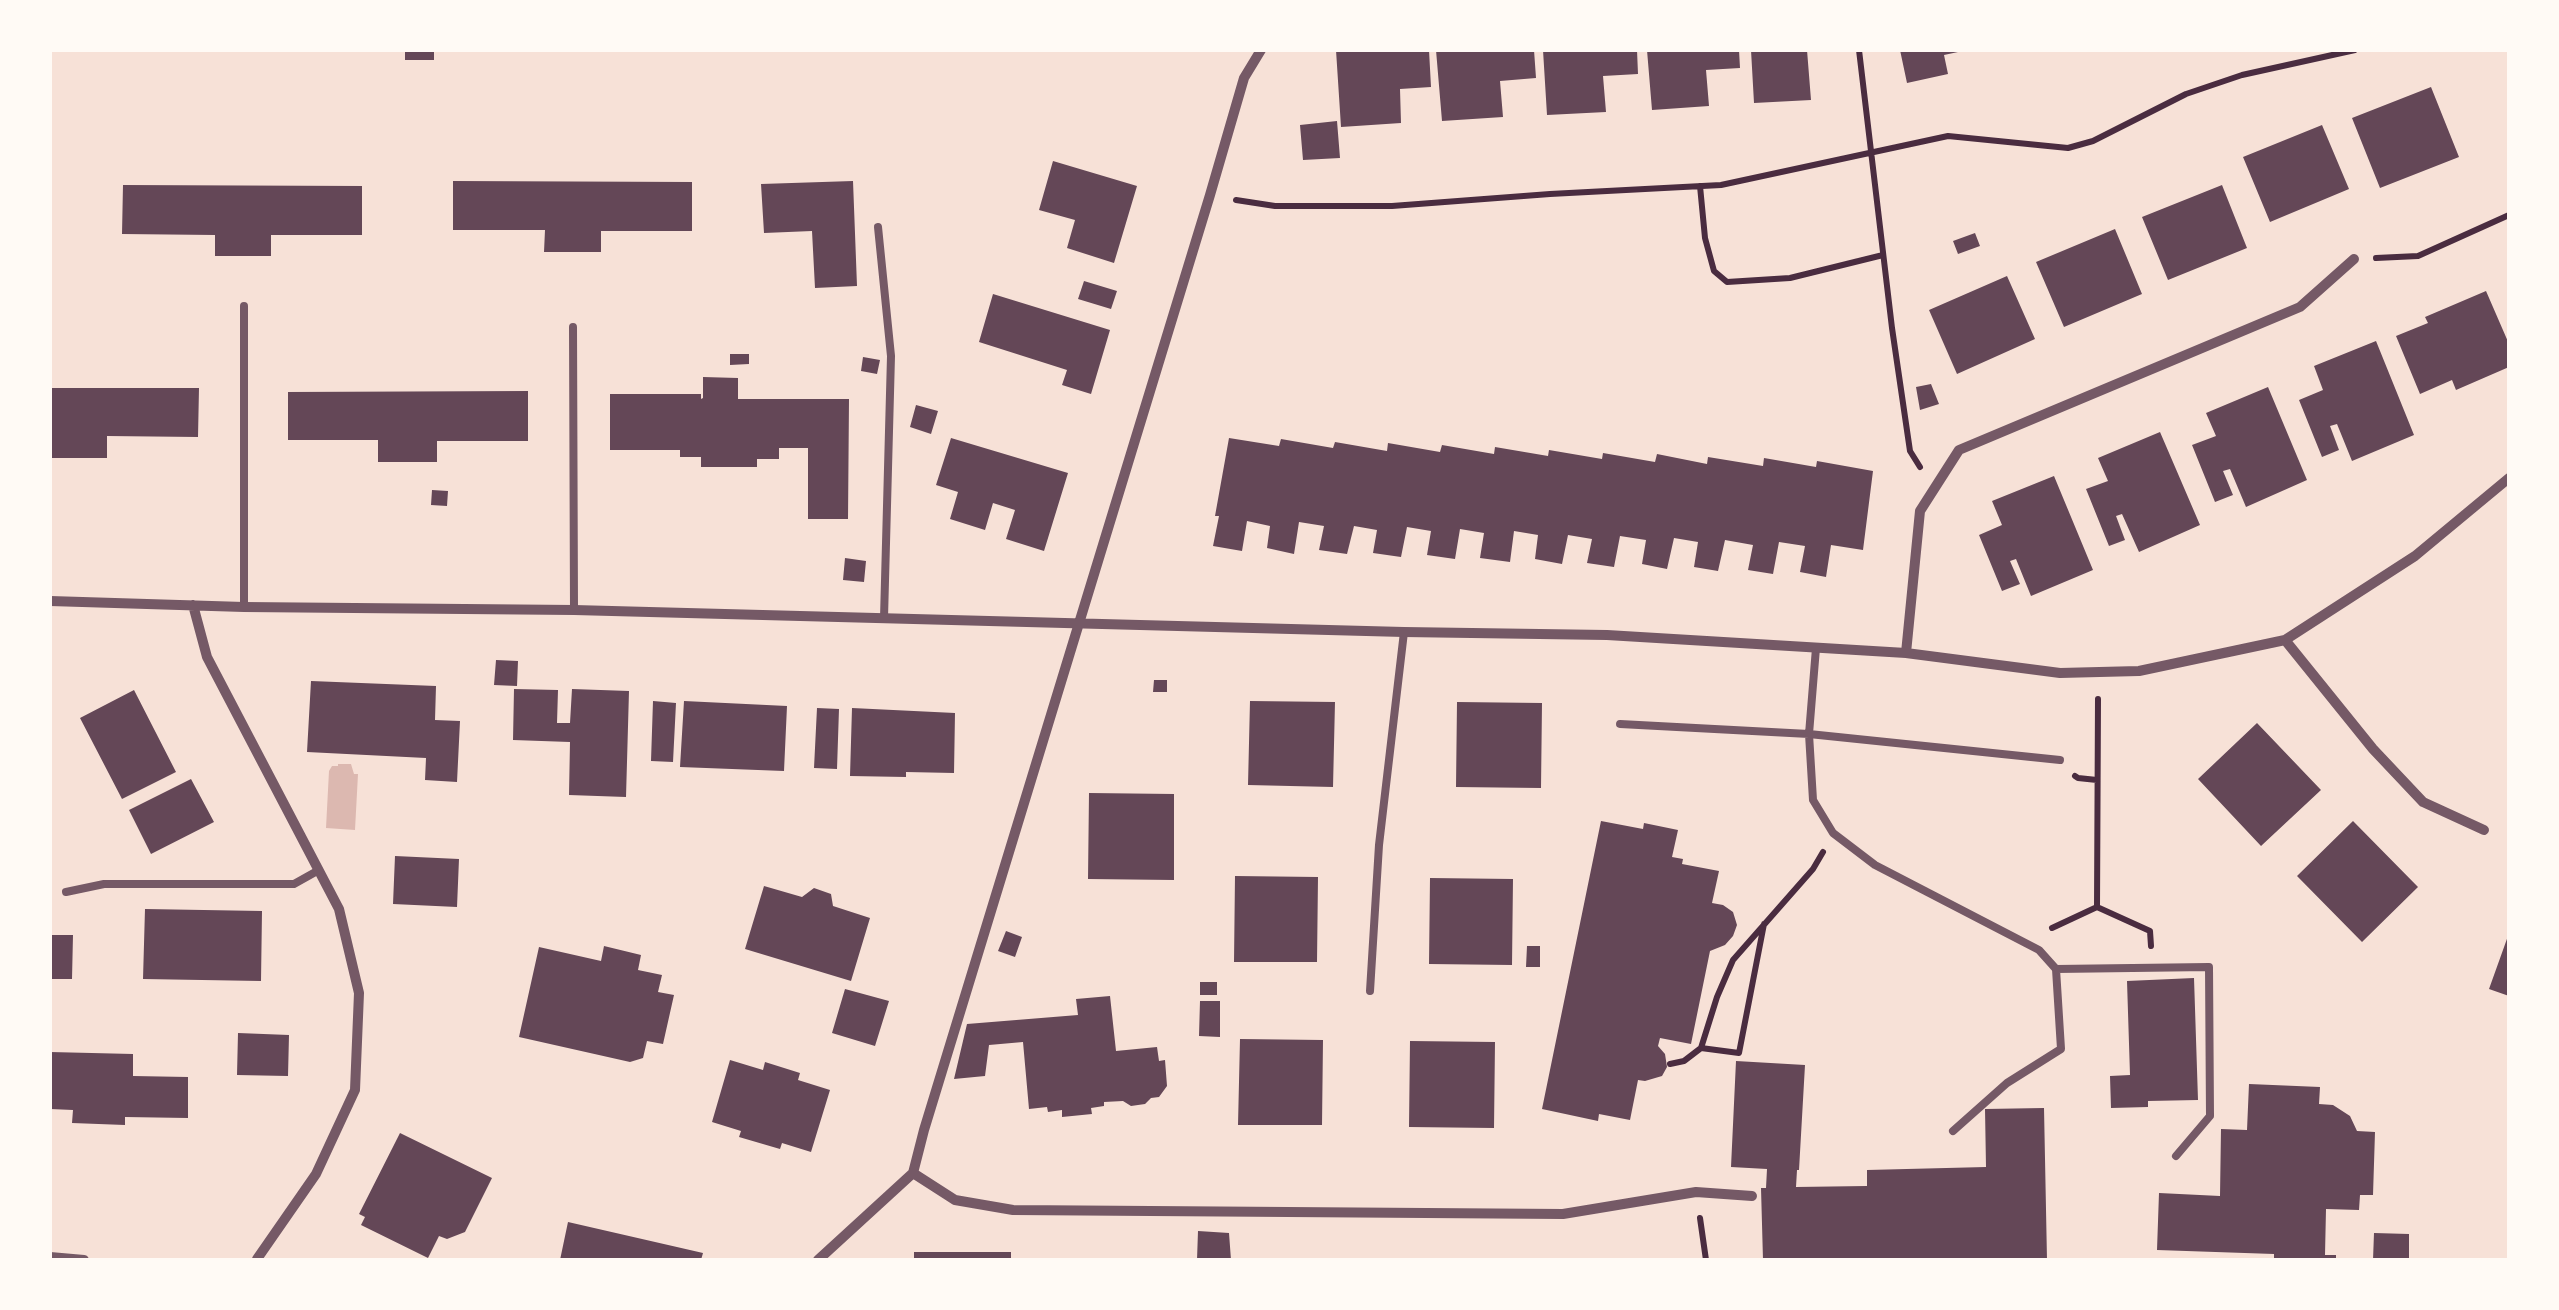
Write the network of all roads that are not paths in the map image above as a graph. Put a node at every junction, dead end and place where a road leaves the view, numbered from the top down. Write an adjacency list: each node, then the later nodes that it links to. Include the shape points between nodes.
1 (1261, 50): 12 (street, via 1244,78)
2 (878, 227): 11 (lane, via 890,356)
3 (2354, 259): 16 (street, via 2300,307 1959,450 1920,512)
4 (244, 306): 9 (lane)
5 (573, 327): 10 (lane)
6 (2509, 478): 14 (street, via 2415,556)
7 (50, 601): 8 (street)
8 (193, 605): 9 (street); 21 (street, via 207,657)
9 (244, 607): 10 (street)
10 (574, 610): 11 (street)
11 (884, 618): 12 (street)
12 (1078, 623): 13 (street); 27 (street)
13 (1404, 632): 15 (street, via 1606,634); 24 (lane)
14 (2286, 640): 16 (street, via 2139,672 2060,673); 20 (street, via 2422,802)
15 (1816, 648): 16 (street); 18 (lane)
16 (1906, 654)
17 (1620, 724): 18 (lane)
18 (1809, 734): 19 (lane); 23 (lane, via 1813,800 1833,833 1875,865 2038,950)
19 (2060, 760)
20 (2484, 830)
21 (319, 870): 22 (lane, via 294,884 104,884); 31 (street, via 339,909 359,993 355,1090 316,1174)
22 (66, 892)
23 (2056, 970): 25 (lane, via 2061,1049 2006,1083); 26 (lane, via 2209,967 2210,1116)
24 (1370, 992)
25 (1953, 1131)
26 (2176, 1156)
27 (913, 1174): 28 (street, via 955,1200 1013,1210 1563,1214 1696,1192); 32 (street)
28 (1752, 1196)
29 (50, 1257): 30 (street)
30 (84, 1260)
31 (256, 1260)
32 (818, 1260)

